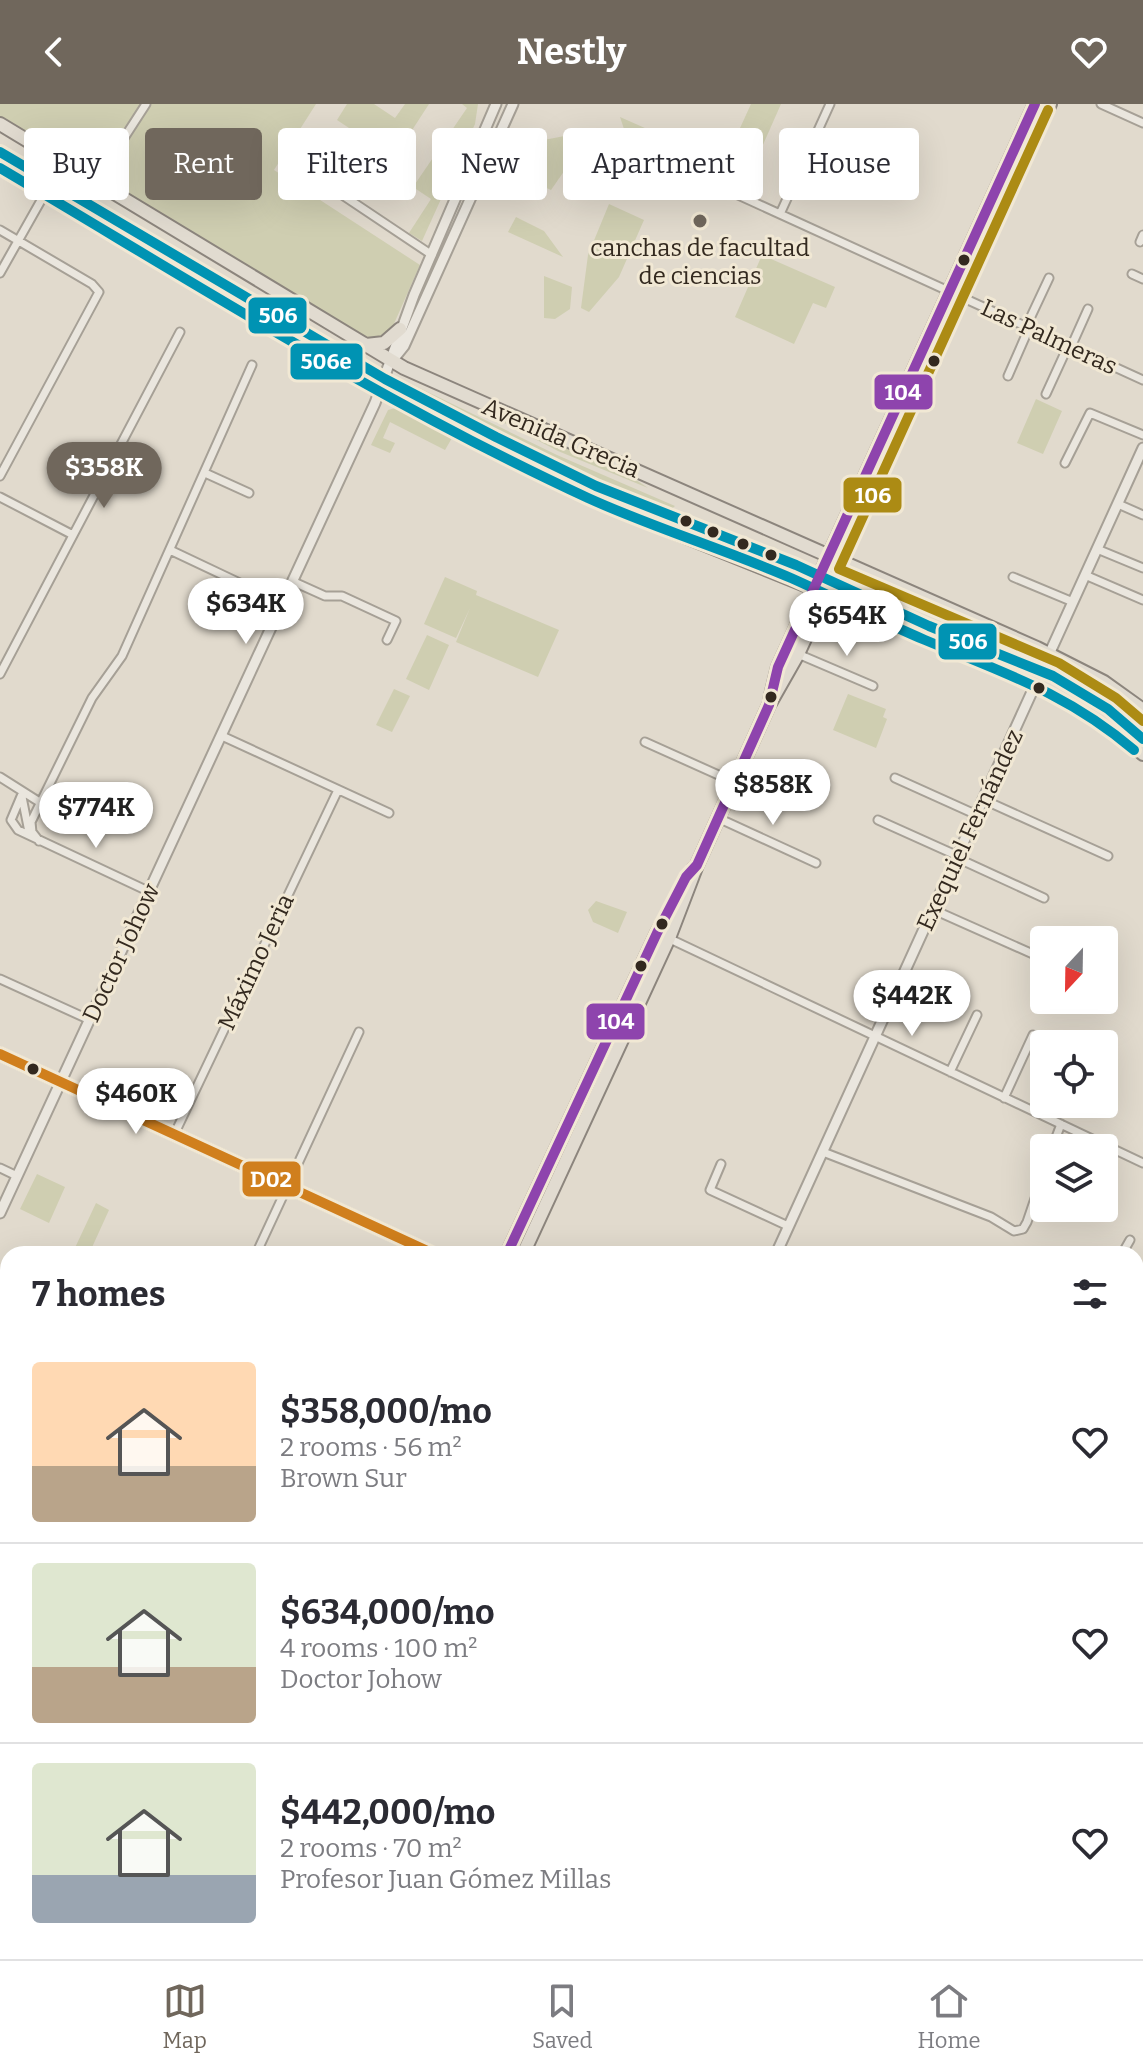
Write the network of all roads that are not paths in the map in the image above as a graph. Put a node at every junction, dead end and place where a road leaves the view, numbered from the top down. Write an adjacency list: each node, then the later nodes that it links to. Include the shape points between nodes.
1 (146, 104): 10 (street)
2 (496, 104): 22 (street)
3 (513, 104): 23 (street)
4 (830, 104): 19 (street)
5 (1035, 104): 28 (main road)
6 (1050, 104): 28 (main road)
7 (1103, 104): 8 (street)
8 (1142, 120)
9 (0, 124): 11 (main road, Avenida Grecia)
10 (129, 130)
11 (24, 139)
12 (0, 161): 13 (main road, Avenida Grecia)
13 (24, 174)
14 (41, 200): 21 (street)
15 (68, 200): 39 (main road, Avenida Grecia)
16 (123, 200): 33 (main road, Avenida Grecia)
17 (350, 200): 22 (street)
18 (749, 200): 19 (street, Las Palmeras)
19 (780, 214): 28 (street, Las Palmeras)
20 (0, 230): 21 (street)
21 (18, 240): 24 (street); 46 (street, via 99,292)
22 (432, 255): 23 (street); 31 (street)
23 (443, 262): 35 (street)
24 (0, 273)
25 (1132, 274): 27 (street)
26 (1049, 278): 30 (street)
27 (1143, 279)
28 (956, 294): 30 (street, Las Palmeras); 54 (main road)
29 (1088, 309): 34 (street)
30 (1028, 327): 34 (street, Las Palmeras); 37 (street)
31 (400, 329): 33 (main road, via 384,343); 35 (street)
32 (180, 332): 51 (street)
33 (363, 344): 35 (main road, Avenida Grecia)
34 (1070, 346): 38 (street, Las Palmeras); 40 (street)
35 (392, 361): 39 (street, Doctor Johow); 54 (main road, Avenida Grecia)
36 (252, 365): 44 (street)
37 (1008, 376)
38 (1143, 380)
39 (382, 386): 58 (street, Doctor Johow); 59 (main road, Avenida Grecia, via 604,502)
40 (1046, 394)
41 (1143, 435): 43 (street, via 1090,413)
42 (1143, 449): 45 (street, Exequiel Fernández)
43 (1065, 463)
44 (205, 473): 47 (street); 53 (street)
45 (1137, 475): 49 (street, Exequiel Fernández)
46 (0, 476)
47 (249, 493)
48 (0, 497): 51 (street)
49 (1118, 504): 50 (street); 52 (street, Exequiel Fernández)
50 (1143, 515)
51 (73, 535): 66 (street)
52 (1097, 549): 55 (street); 56 (street, Exequiel Fernández)
53 (170, 550): 62 (street); 80 (street, via 122,656 92,698)
54 (836, 557): 59 (main road); 65 (main road, Avenida Grecia)
55 (1143, 568)
56 (1085, 575): 60 (street); 61 (street, Exequiel Fernández)
57 (1013, 577): 61 (street)
58 (294, 582): 62 (street, Doctor Johow); 63 (street, via 325,596 342,596 396,621)
59 (820, 591): 64 (main road); 67 (main road, Avenida Grecia); 69 (main road, via 778,667)
60 (1143, 600)
61 (1073, 602): 65 (street, Exequiel Fernández)
62 (284, 604): 71 (street, Doctor Johow)
63 (387, 640)
64 (798, 654): 68 (street); 69 (main road)
65 (1049, 655): 67 (street, Exequiel Fernández); 70 (main road, Avenida Grecia, via 1104,682)
66 (0, 674)
67 (1039, 680): 73 (main road, Avenida Grecia, via 1089,706); 79 (street, Exequiel Fernández)
68 (873, 686)
69 (769, 705): 76 (main road)
70 (1143, 710)
71 (222, 736): 77 (street); 89 (street, Doctor Johow)
72 (645, 742): 76 (street)
73 (1143, 754)
74 (0, 777): 78 (street)
75 (895, 778): 82 (street)
76 (734, 782): 83 (main road)
77 (338, 790): 81 (street); 108 (street, Máximo Jeria)
78 (22, 794): 80 (street); 85 (street, via 26,827); 85 (street, via 12,824)
79 (984, 800): 82 (street, Exequiel Fernández); 86 (street)
80 (41, 803): 85 (street, via 31,822)
81 (389, 813)
82 (977, 815): 87 (street, Exequiel Fernández)
83 (718, 818): 88 (street); 92 (main road)
84 (878, 820): 87 (street)
85 (39, 841): 89 (street)
86 (1108, 856)
87 (958, 857): 90 (street); 91 (street, Exequiel Fernández)
88 (816, 863)
89 (150, 892): 98 (street, Doctor Johow)
90 (1044, 898)
91 (934, 910): 93 (street); 95 (street, Exequiel Fernández)
92 (663, 936): 100 (street); 121 (main road); 122 (main road)
93 (1030, 953)
94 (0, 979): 98 (street)
95 (900, 984): 96 (street); 100 (street, Exequiel Fernández)
96 (949, 1005)
97 (977, 1015): 103 (street)
98 (90, 1020): 104 (street, Doctor Johow)
99 (359, 1032): 114 (street)
100 (875, 1037): 103 (street); 109 (street, Exequiel Fernández)
101 (1030, 1042): 105 (street)
102 (0, 1054): 104 (main road)
103 (950, 1072): 105 (street)
104 (61, 1082): 108 (main road); 113 (street, Doctor Johow)
105 (1004, 1098): 106 (street)
106 (1061, 1124): 107 (street); 110 (street)
107 (1057, 1134)
108 (174, 1135): 114 (main road)
109 (823, 1152): 116 (street, via 991,1217 1014,1231 1023,1229); 117 (street, Exequiel Fernández)
110 (1143, 1163)
111 (721, 1164): 117 (street, via 710,1190)
112 (0, 1168): 113 (street)
113 (17, 1176): 115 (street, Doctor Johow)
114 (287, 1186): 119 (street); 120 (main road)
115 (0, 1213)
116 (1030, 1213)
117 (788, 1226): 123 (street, Exequiel Fernández)
118 (1130, 1240): 124 (street)
119 (260, 1246)
120 (417, 1246)
121 (511, 1246)
122 (527, 1246)
123 (779, 1246)
124 (1127, 1246)

